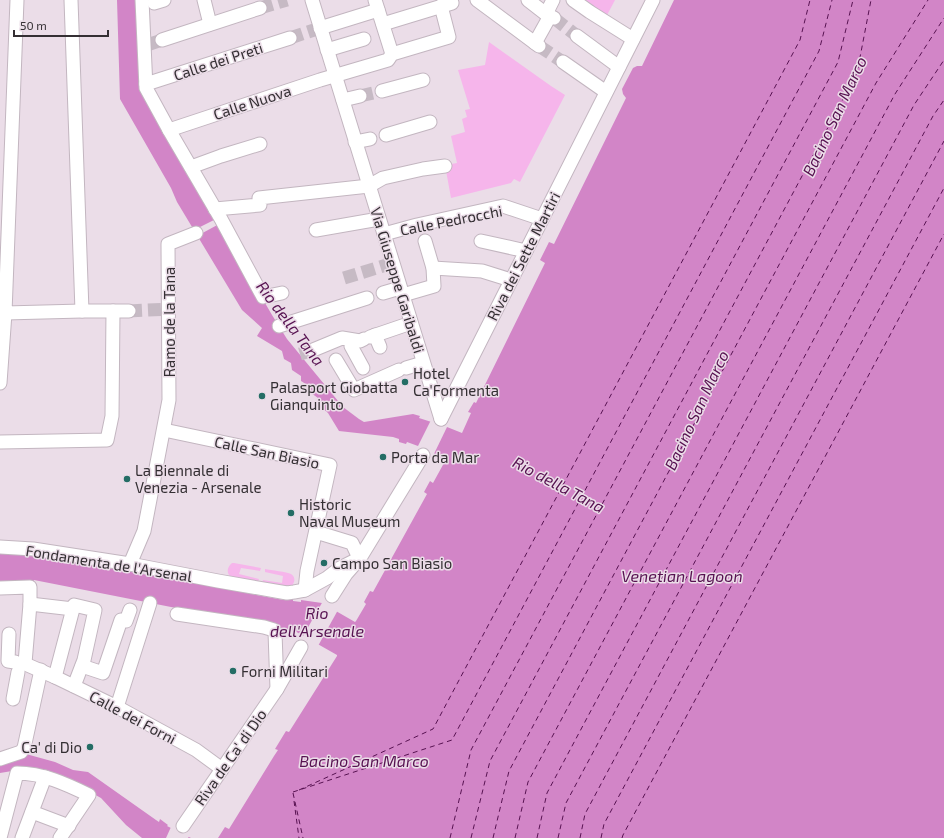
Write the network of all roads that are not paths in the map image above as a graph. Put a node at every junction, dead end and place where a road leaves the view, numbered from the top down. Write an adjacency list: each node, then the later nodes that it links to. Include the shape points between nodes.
1 (17, 0): 61 (street)
2 (71, 0): 58 (street)
3 (204, 0): 15 (street)
4 (477, 0): 14 (street, via 537,44)
5 (528, 0): 14 (street)
6 (553, 0): 14 (street)
7 (573, 0): 21 (street)
8 (653, 0): 21 (street, Riva dei Sette Martiri)
9 (316, 1): 17 (street, Via Giuseppe Garibaldi)
10 (150, 3): 29 (street)
11 (446, 3): 16 (street); 24 (street, Calle Nuova, via 449,37)
12 (376, 5): 16 (street); 17 (street)
13 (260, 8): 15 (street)
14 (550, 16)
15 (210, 24): 22 (street)
16 (383, 24): 24 (street, via 384,39)
17 (320, 28): 23 (street, Via Giuseppe Garibaldi)
18 (577, 36): 26 (street)
19 (290, 38): 29 (street, Calle dei Preti)
20 (364, 39): 23 (street)
21 (633, 39): 26 (street, Riva dei Sette Martiri)
22 (162, 40)
23 (327, 50): 27 (street, Via Giuseppe Garibaldi)
24 (392, 54): 27 (street, Calle Nuova, via 388,60)
25 (563, 62): 31 (street)
26 (619, 67): 31 (street, Riva dei Sette Martiri)
27 (335, 75): 33 (street, Via Giuseppe Garibaldi); 35 (street, Calle Nuova)
28 (423, 80): 30 (street)
29 (146, 84): 35 (street)
30 (382, 91)
31 (606, 92): 45 (street, Riva dei Sette Martiri)
32 (360, 96): 33 (street)
33 (343, 100): 38 (street, Via Giuseppe Garibaldi)
34 (430, 122): 36 (street)
35 (169, 130): 40 (street)
36 (390, 136)
37 (370, 139): 38 (street)
38 (356, 142): 42 (street, Via Giuseppe Garibaldi)
39 (260, 144): 40 (street)
40 (192, 166): 43 (street)
41 (445, 166): 42 (street, via 383,178)
42 (369, 186): 43 (street, via 259,198 260,205); 44 (street, Via Giuseppe Garibaldi)
43 (215, 209): 56 (street, via 263,297)
44 (379, 219): 46 (street); 48 (street, Via Giuseppe Garibaldi)
45 (542, 219): 48 (street, Calle Pedrocchi, via 503,206); 51 (street, Riva dei Sette Martiri)
46 (316, 230)
47 (196, 233): 71 (street, Ramo de la Tana, via 168,244 169,400)
48 (384, 234): 54 (street, Via Giuseppe Garibaldi)
49 (426, 241): 52 (street)
50 (481, 241): 51 (street)
51 (526, 251): 53 (street, Riva dei Sette Martiri)
52 (433, 268): 53 (street, via 482,271); 54 (street, via 434,286)
53 (511, 280): 70 (street, Riva dei Sette Martiri)
54 (401, 292): 55 (street); 62 (street, Via Giuseppe Garibaldi)
55 (383, 293)
56 (278, 294)
57 (368, 298): 63 (street)
58 (82, 310): 59 (street); 61 (street)
59 (113, 311): 60 (street); 72 (street, via 112,416 107,440)
60 (129, 311)
61 (5, 313): 69 (street)
62 (411, 323): 65 (street, via 372,340 342,338); 67 (street, Via Giuseppe Garibaldi)
63 (279, 326)
64 (351, 346): 68 (street)
65 (313, 350)
66 (336, 360): 67 (street, via 354,390)
67 (423, 363): 70 (street, Via Giuseppe Garibaldi)
68 (363, 368)
69 (0, 383)
70 (441, 419)
71 (164, 430): 74 (street, Calle San Biasio, via 330,465); 77 (street, via 144,531)
72 (0, 442)
73 (423, 455): 76 (street)
74 (316, 530): 76 (street, via 352,543); 79 (street, via 308,558)
75 (0, 547): 77 (street, Fondamenta de l'Arsenal, via 33,549)
76 (360, 559): 79 (street); 80 (street, via 346,574)
77 (130, 564): 79 (street, Fondamenta de l'Arsenal, via 287,592)
78 (0, 588): 81 (street, via 30,587)
79 (304, 590)
80 (332, 596)
81 (30, 602): 83 (street); 87 (street)
82 (150, 603): 96 (street)
83 (73, 609): 90 (street, via 74,605 96,610); 92 (street)
84 (130, 610): 90 (street, via 126,621 121,620 104,673)
85 (177, 614): 94 (street, via 276,629)
86 (5, 634): 87 (street); 89 (street, via 8,661)
87 (28, 635): 89 (street)
88 (301, 647): 94 (street, Riva de Ca' di Dio)
89 (20, 665): 91 (street, Calle dei Forni); 95 (street)
90 (82, 666): 93 (street)
91 (41, 670): 92 (street, Calle dei Forni); 97 (street, via 24,748 21,752)
92 (55, 677): 93 (street, Calle dei Forni)
93 (74, 686): 96 (street, Calle dei Forni)
94 (280, 689): 98 (street, Riva de Ca' di Dio)
95 (13, 699)
96 (117, 707): 98 (street, Calle dei Forni, via 196,750)
97 (0, 759)
98 (222, 769): 102 (street, Riva de Ca' di Dio)
99 (45, 777): 100 (street); 101 (street, via 89,795); 103 (street, via 17,773)
100 (32, 812): 101 (street); 104 (street)
101 (69, 826): 105 (street)
102 (183, 826)
103 (0, 838)
104 (22, 838)
105 (60, 838)

